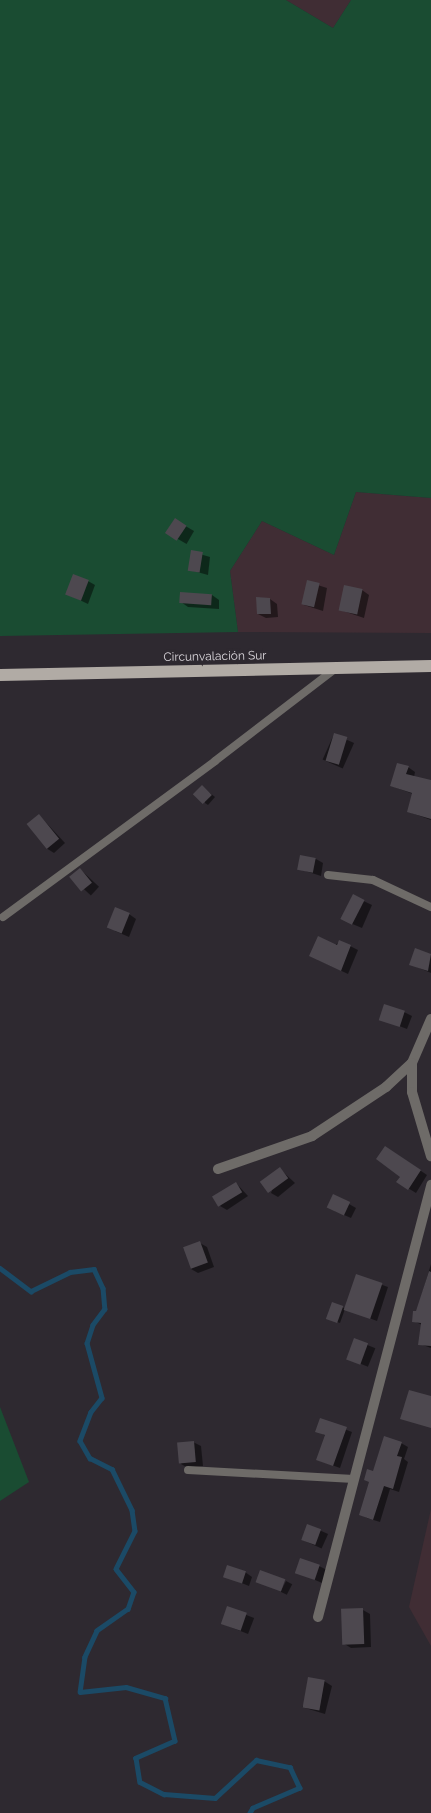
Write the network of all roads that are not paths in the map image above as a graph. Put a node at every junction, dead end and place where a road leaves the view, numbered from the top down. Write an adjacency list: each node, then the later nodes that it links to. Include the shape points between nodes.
1 (431, 666): 2 (main road, Circunvalación Sur)
2 (336, 668): 3 (main road, Circunvalación Sur); 6 (lane, via 215,761)
3 (0, 675)
4 (328, 875): 5 (lane, via 373,880)
5 (431, 907)
6 (2, 916)
7 (431, 1018): 8 (street)
8 (429, 1031): 9 (street)
9 (412, 1063): 10 (street, via 412,1092); 11 (street, via 386,1087 312,1136)
10 (431, 1156)
11 (218, 1169)
12 (431, 1185): 14 (street)
13 (188, 1470): 14 (lane)
14 (354, 1479): 15 (street)
15 (318, 1617)

